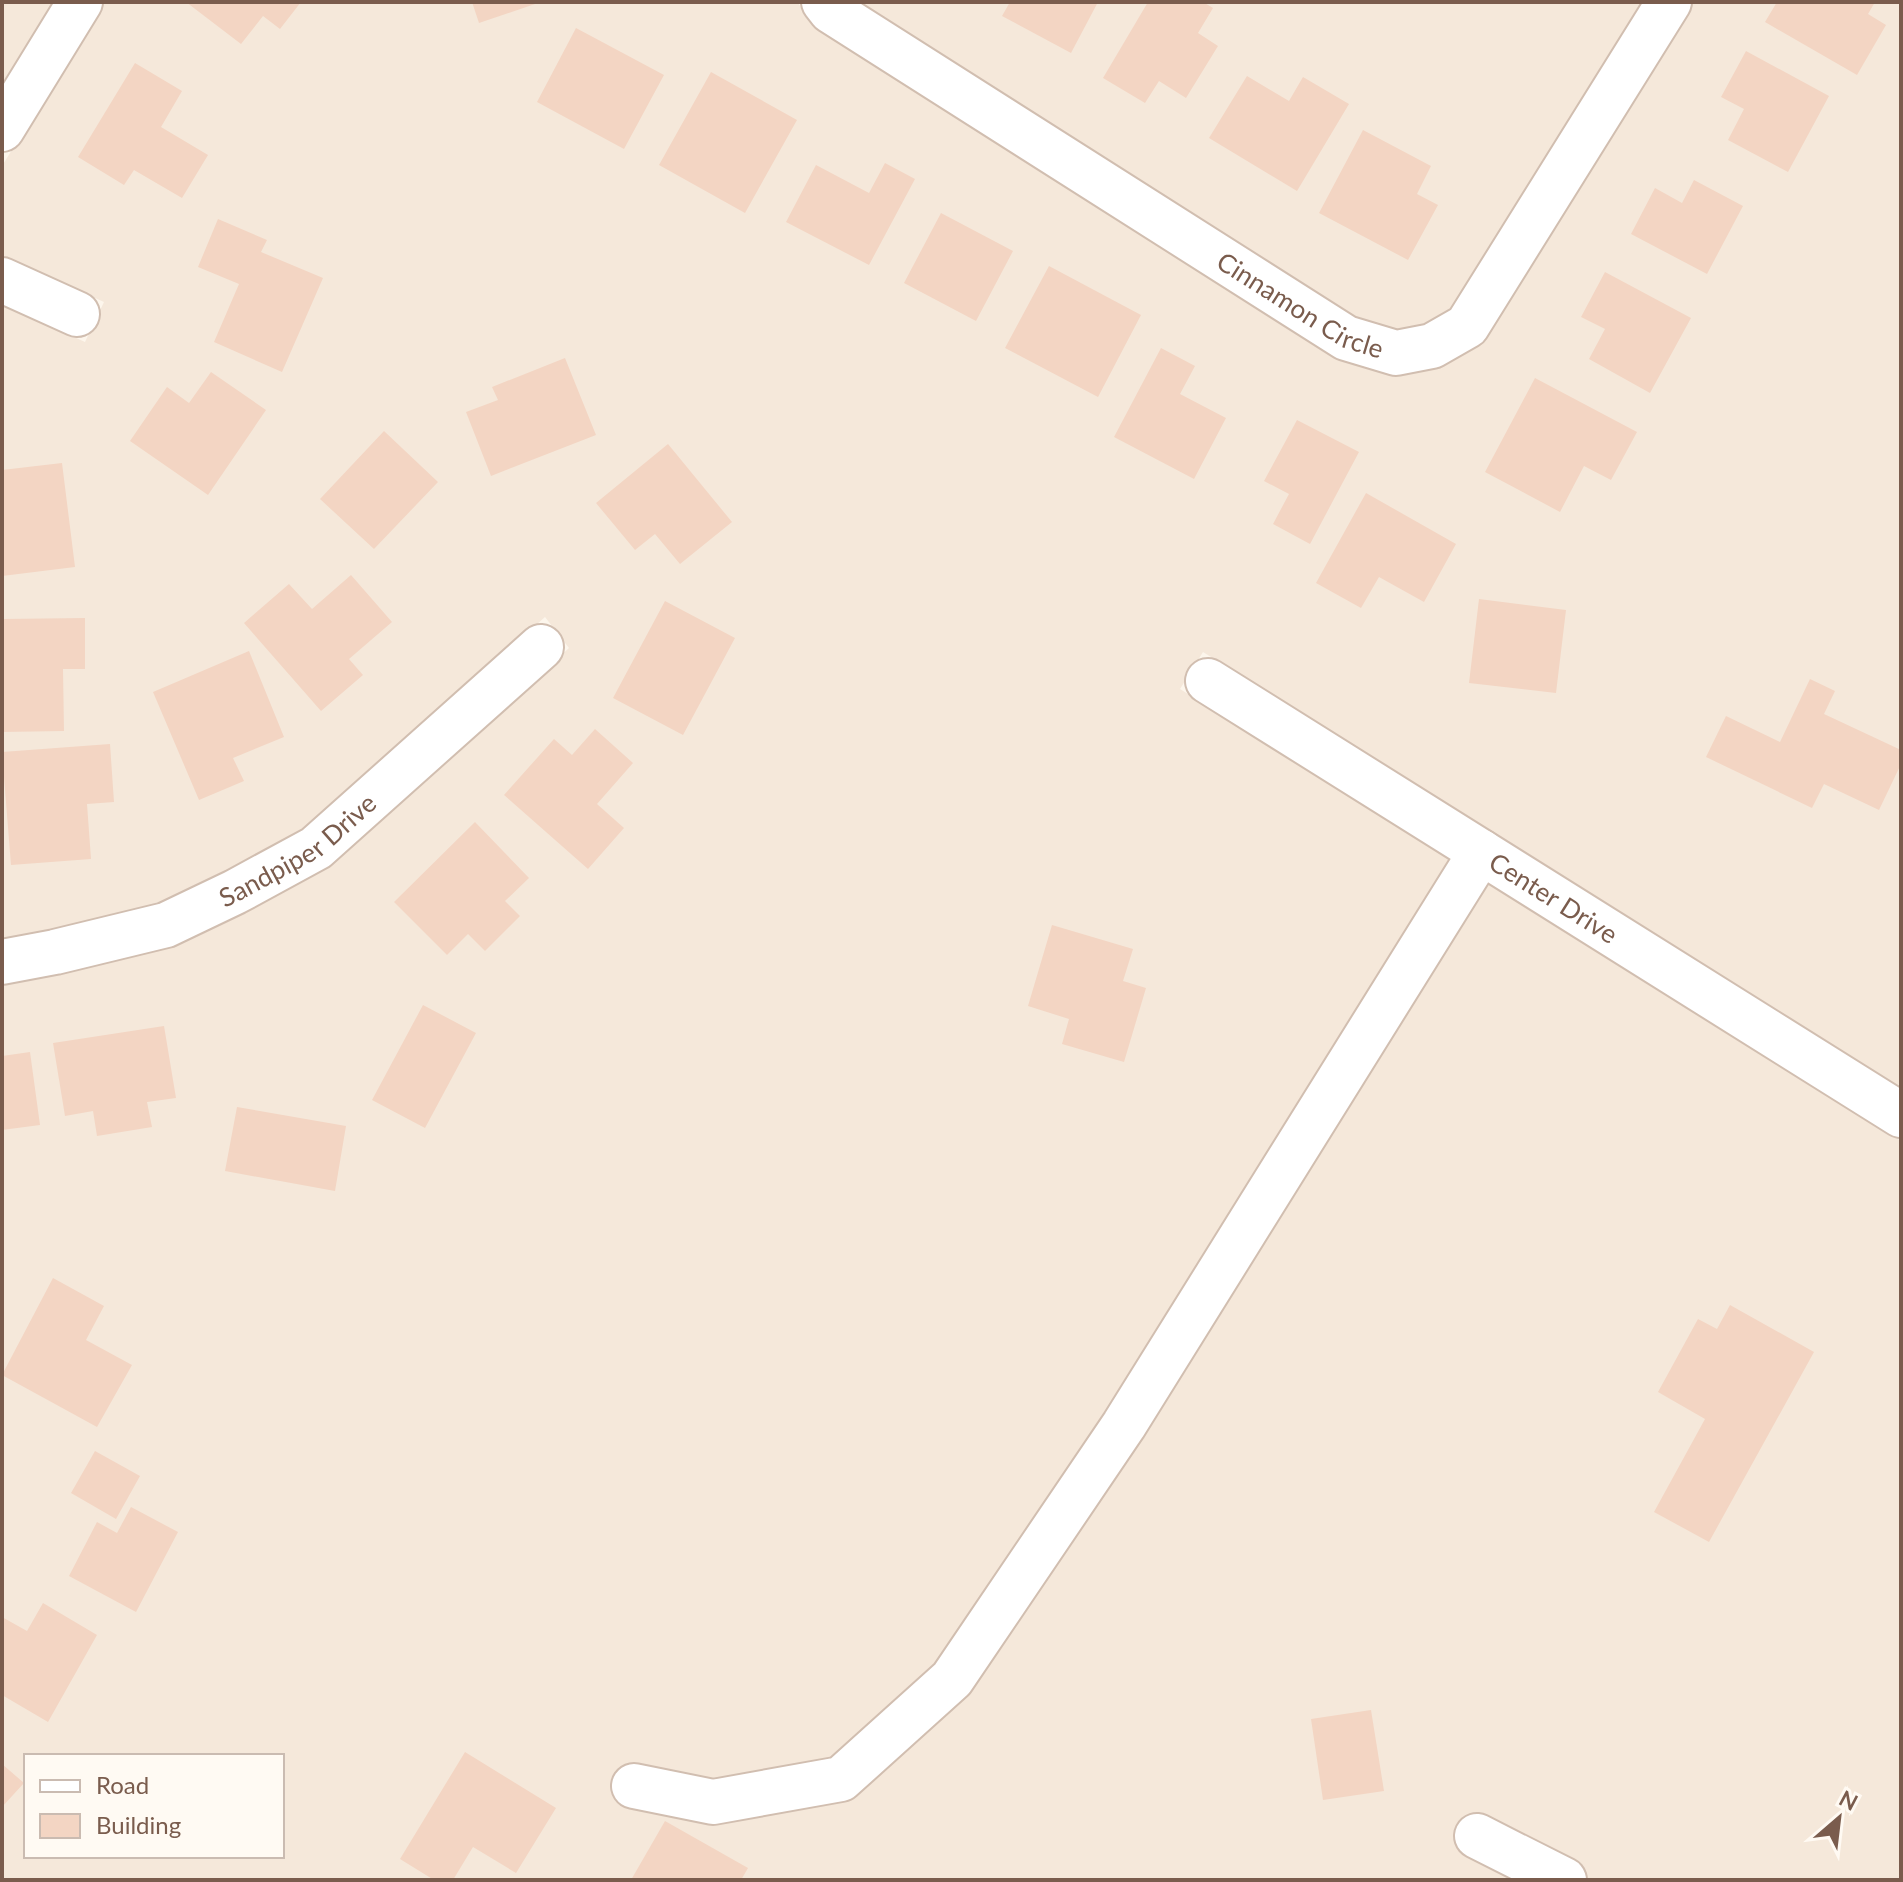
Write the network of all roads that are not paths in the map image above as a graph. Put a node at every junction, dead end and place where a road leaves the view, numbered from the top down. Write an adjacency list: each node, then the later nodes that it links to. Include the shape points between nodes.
1 (80, 2): 4 (street)
2 (824, 2): 3 (street, Cinnamon Circle, via 1346,338 1396,353 1432,346 1467,326)
3 (1669, 2)
4 (2, 129)
5 (2, 280): 6 (street)
6 (77, 314)
7 (541, 647): 10 (street, Sandpiper Drive, via 316,848 166,925)
8 (1208, 681): 9 (street, Center Drive)
9 (1481, 852): 11 (street, Center Drive); 12 (street, via 1124,1425 952,1679 841,1779 713,1802)
10 (2, 962)
11 (1901, 1115)
12 (634, 1786)
13 (1477, 1836): 14 (street)
14 (1564, 1880)

